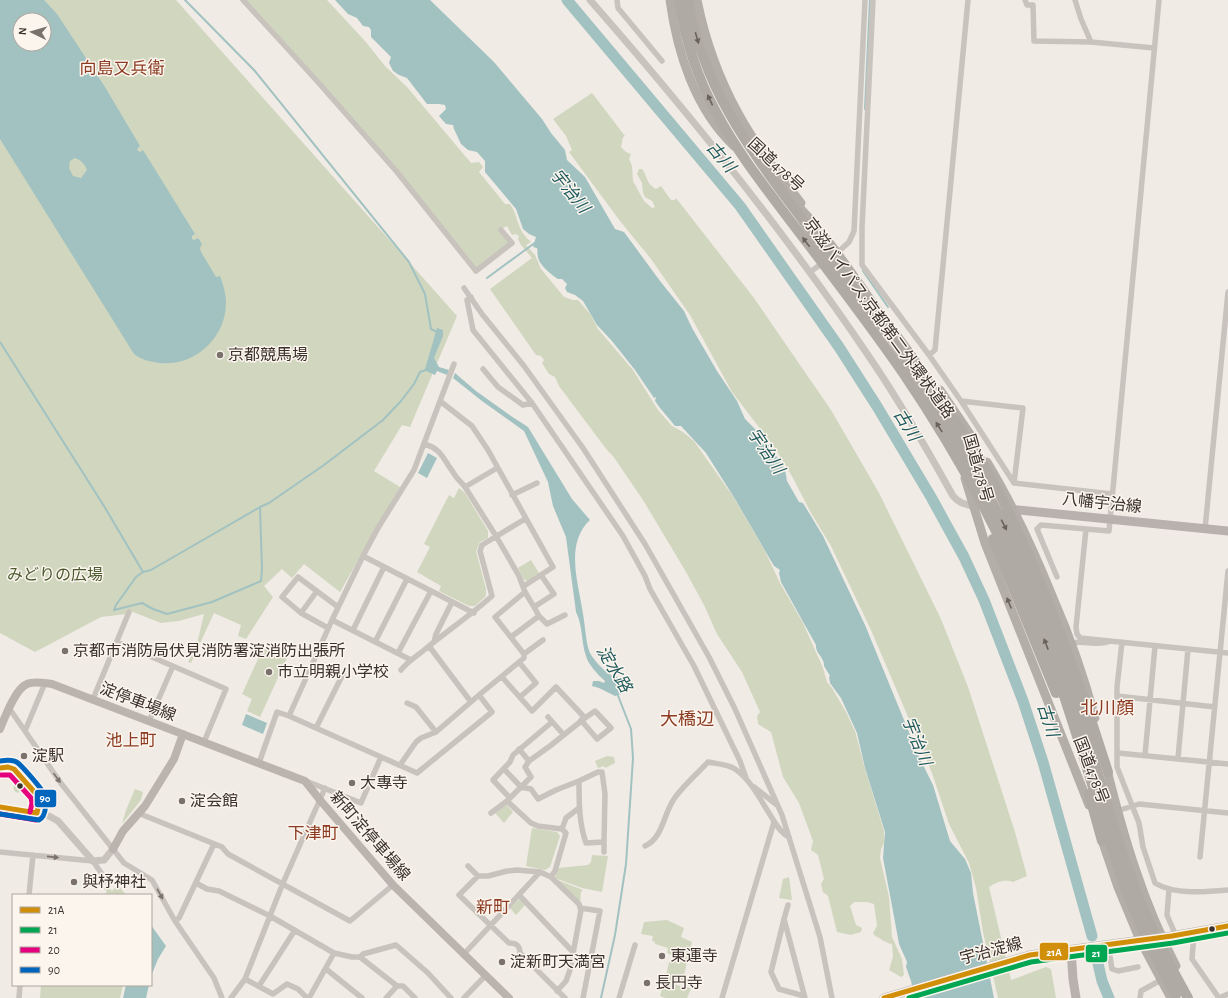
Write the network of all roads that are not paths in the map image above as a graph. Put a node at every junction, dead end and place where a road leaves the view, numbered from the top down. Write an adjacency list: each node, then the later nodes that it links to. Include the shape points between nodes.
1 (243, 0): 19 (street, via 397,172 476,271 512,243)
2 (590, 0): 21 (street, via 711,143)
3 (617, 0): 16 (street, via 618,8)
4 (670, 0): 20 (highway, 国道478号, via 678,42 689,76 717,128 802,210)
5 (679, 0): 39 (highway, 京滋バイパス;京都第二外環状道路, one-way to 5, bridge, via 903,372 753,171 725,128 696,66)
6 (688, 0): 25 (highway, 京滋バイパス;京都第二外環状道路, one-way to 25, bridge, via 705,63 733,123 766,172)
7 (697, 0): 20 (highway, 国道478号, via 719,76 739,116 770,162)
8 (865, 0): 17 (street)
9 (873, 0): 18 (street)
10 (968, 0): 26 (street, via 935,350)
11 (1025, 0): 14 (street, via 1027,5 1032,5 1034,41)
12 (1075, 0): 14 (street)
13 (1159, 0): 15 (street)
14 (1091, 42): 15 (street)
15 (1154, 48): 40 (street)
16 (662, 61)
17 (855, 226): 18 (street); 20 (street, via 849,242)
18 (862, 227): 26 (street, via 862,265)
19 (501, 230)
20 (838, 252): 21 (street); 30 (highway, 国道478号); 42 (highway, 国道478号, via 939,399 949,423)
21 (810, 272): 42 (street, via 871,358 953,496 957,501)
22 (464, 288): 24 (street)
23 (1228, 292): 47 (street)
24 (471, 297): 33 (street, via 466,300 473,330); 132 (street, via 560,416 645,544 709,657)
25 (891, 338): 123 (highway, bridge, via 939,398 993,481 1047,600 1085,701); 196 (highway, 京滋バイパス;京都第二外環状道路, one-way to 196, bridge, via 967,455 1022,563 1058,648 1134,886)
26 (929, 355): 29 (street)
27 (454, 364): 32 (street)
28 (484, 370): 33 (street, via 498,387 523,405)
29 (947, 382): 30 (street); 31 (street)
30 (939, 389): 43 (highway, 国道478号, via 981,451)
31 (961, 401): 37 (street); 37 (street, via 1022,408)
32 (440, 402): 34 (street); 35 (street, via 472,426)
33 (532, 403): 124 (street, via 623,536 694,666)
34 (424, 444): 38 (street, via 440,452 453,474); 50 (street, via 414,470)
35 (497, 468): 38 (street); 41 (street)
36 (538, 483): 41 (street)
37 (1014, 483): 40 (street)
38 (465, 487): 49 (street)
39 (978, 494): 145 (highway, bridge, via 984,517 1052,683); 196 (highway, 京滋バイパス;京都第二外環状道路, one-way to 39, bridge, via 1150,946 1126,890 1064,695 1032,609)
40 (1112, 494): 45 (street)
41 (512, 495): 44 (street)
42 (973, 506): 43 (main road, 八幡宇治線); 145 (highway, 国道478号, one-way to 42, via 985,543)
43 (1014, 510): 45 (main road, 八幡宇治線); 77 (highway, 国道478号)
44 (525, 519): 49 (street); 53 (street, via 553,567)
45 (1110, 519): 46 (street, via 1109,531); 47 (main road, 八幡宇治線)
46 (1086, 529): 54 (street, via 1041,525 1037,530); 73 (street, via 1077,634 1080,638)
47 (1205, 529): 48 (main road, 八幡宇治線)
48 (1228, 531)
49 (496, 536): 56 (street); 65 (street, via 482,545 480,551 492,596)
50 (363, 556): 51 (street); 61 (street)
51 (384, 567): 55 (street); 70 (street)
52 (1228, 571): 81 (street)
53 (541, 575): 56 (street); 62 (street, via 554,594)
54 (1057, 577)
55 (407, 579): 58 (street); 75 (street)
56 (524, 586): 59 (street)
57 (317, 591): 61 (street); 64 (street); 64 (street, via 298,577 282,597)
58 (431, 591): 60 (street); 82 (street)
59 (525, 592): 62 (street); 71 (street, via 495,617)
60 (452, 602): 65 (street); 78 (street)
61 (338, 607): 68 (street)
62 (534, 607): 67 (street)
63 (129, 612): 74 (street)
64 (300, 613): 69 (street)
65 (474, 613): 78 (street)
66 (565, 615): 67 (street, via 547,624)
67 (540, 616): 71 (street)
68 (332, 620): 69 (street); 70 (street)
69 (328, 628): 102 (street)
70 (353, 630): 75 (street)
71 (512, 637): 84 (street)
72 (543, 640): 84 (street)
73 (1112, 641): 76 (street); 77 (street, via 1101,644)
74 (116, 642): 87 (street); 95 (street)
75 (375, 642): 82 (street)
76 (1122, 642): 79 (street); 93 (street)
77 (1072, 643): 123 (highway, 国道478号, via 1090,699)
78 (431, 644): 85 (street); 98 (street)
79 (1154, 646): 80 (street); 96 (street)
80 (1188, 649): 81 (street); 99 (street)
81 (1220, 652): 83 (street); 100 (street)
82 (398, 653): 85 (street)
83 (1228, 653)
84 (524, 654): 86 (street, via 524,658)
85 (412, 660): 88 (street)
86 (519, 662): 90 (street); 94 (street, via 536,683)
87 (173, 666): 104 (street); 111 (street, via 226,689)
88 (401, 670)
89 (344, 674): 105 (street)
90 (502, 677): 92 (street); 94 (street)
91 (44, 683): 95 (main road, 淀停車場線); 101 (main road, 淀停車場線, via 24,685); 107 (street)
92 (479, 695): 98 (street); 121 (street, via 492,712 417,773)
93 (1117, 696): 96 (street); 113 (street)
94 (520, 697): 103 (street, via 532,711 556,687)
95 (93, 699): 104 (main road, 淀停車場線)
96 (1150, 700): 99 (street); 114 (street)
97 (407, 702): 108 (street, via 416,706)
98 (471, 702): 108 (street)
99 (1183, 704): 100 (street); 116 (street)
100 (1215, 707): 118 (street)
101 (9, 708): 106 (main road, 淀停車場線); 107 (street)
102 (289, 716): 105 (street); 119 (street, via 277,712)
103 (583, 719): 103 (street, via 597,738 611,728 595,710); 110 (street)
104 (149, 721): 109 (main road, 淀停車場線)
105 (316, 728): 115 (street)
106 (0, 729)
107 (25, 731): 149 (street, one-way to 149, via 60,782)
108 (436, 732): 121 (street, via 416,742)
109 (184, 734): 111 (main road); 139 (main road, 淀停車場線, via 174,760)
110 (563, 734): 112 (street, via 550,719); 117 (street)
111 (204, 742): 119 (main road)
112 (519, 749): 117 (street); 122 (street)
113 (1118, 753): 114 (street); 134 (street, via 1117,767)
114 (1145, 755): 116 (street)
115 (381, 757): 121 (street); 129 (street, via 361,803)
116 (1178, 758): 118 (street)
117 (529, 761): 128 (street, via 525,767 531,777)
118 (1209, 762): 120 (street); 137 (street)
119 (259, 763): 125 (main road)
120 (1228, 764)
121 (400, 765)
122 (504, 769): 128 (street); 131 (street, via 493,780)
123 (1108, 772): 136 (highway, 国道478号)
124 (746, 778): 127 (street); 148 (street, via 736,769 708,762 674,800 652,843)
125 (305, 780): 129 (street); 130 (main road, 新町淀停車場線)
126 (579, 781): 128 (street, via 538,799 531,789); 135 (street); 146 (street, via 602,772 605,794)
127 (750, 784): 132 (street); 142 (street)
128 (521, 786): 131 (street)
129 (325, 788): 130 (street)
130 (320, 800): 160 (street); 162 (main road, 新町淀停車場線)
131 (508, 800): 140 (street); 143 (street, via 531,823)
132 (777, 805): 144 (street)
133 (0, 807): 138 (street)
134 (1132, 807): 136 (street); 137 (street, via 1138,804); 163 (street, via 1139,823 1143,847 1155,883)
135 (579, 808): 143 (street, via 566,818); 146 (street, via 586,843)
136 (1117, 811): 177 (highway, 国道478号, via 1135,870)
137 (1204, 811): 141 (street); 153 (street)
138 (37, 813): 154 (street, via 58,821)
139 (138, 813): 147 (street); 149 (main road, 淀停車場線)
140 (491, 813)
141 (1228, 813)
142 (774, 822): 144 (street); 211 (street)
143 (562, 829): 158 (street, via 566,833)
144 (789, 837): 212 (street, via 820,937)
145 (1102, 841): 178 (highway, 国道478号)
146 (604, 842): 151 (street)
147 (214, 844): 159 (street); 160 (street)
148 (645, 846)
149 (113, 848): 154 (street, via 104,860); 171 (street, one-way to 171, via 124,863 152,880)
150 (0, 852): 152 (street)
151 (604, 852)
152 (33, 855): 154 (street, one-way to 154); 165 (street)
153 (1200, 857)
154 (93, 861): 161 (street, via 106,880)
155 (468, 866): 157 (street)
156 (540, 872): 157 (street, via 517,870); 158 (street); 166 (street)
157 (478, 876): 172 (street, via 459,895)
158 (551, 877): 168 (street, via 579,904)
159 (196, 883): 169 (street, via 207,889 219,891); 171 (street, via 179,918)
160 (283, 883): 162 (street, via 350,921); 169 (street)
161 (99, 884)
162 (392, 885): 184 (main road, 新町淀停車場線)
163 (1169, 889): 164 (street, via 1196,892); 176 (street, via 1167,915)
164 (1228, 890)
165 (29, 894)
166 (519, 895): 172 (street); 182 (street)
167 (788, 905): 170 (street)
168 (580, 908): 182 (street); 209 (street, via 600,911)
169 (270, 916): 174 (street); 189 (street)
170 (784, 919): 197 (street); 197 (street, via 771,972 779,989)
171 (175, 921): 199 (street, via 214,978)
172 (490, 925): 184 (street); 194 (street, via 509,943 519,946 520,952)
173 (1228, 926): 175 (main road, 宇治淀線)
174 (295, 930): 183 (street); 192 (street)
175 (1194, 933): 176 (main road, 宇治淀線); 195 (street, via 1192,959 1219,998)
176 (1176, 936): 177 (main road, 宇治淀線)
177 (1162, 937): 178 (main road, 宇治淀線); 216 (highway, 国道478号)
178 (1140, 940): 179 (main road, 宇治淀線); 190 (highway, 国道478号)
179 (1108, 944): 181 (main road, 宇治淀線); 186 (street, via 1112,969 1118,971)
180 (635, 945): 210 (street)
181 (1071, 950): 213 (main road, 宇治淀線, via 1009,961); 214 (main road)
182 (573, 952): 194 (street, via 566,981)
183 (334, 953): 185 (street); 187 (street)
184 (463, 954): 188 (main road, 新町淀停車場線)
185 (360, 957): 193 (street); 205 (street, via 396,945 428,973)
186 (1138, 967)
187 (326, 969): 201 (street); 202 (street)
188 (486, 975): 206 (street); 207 (main road, 新町淀停車場線)
189 (245, 979): 192 (street); 200 (street)
190 (1161, 980): 196 (highway, 国道478号); 215 (street, via 1141,991)
191 (20, 986): 198 (street)
192 (259, 986): 201 (street, via 273,994 287,984)
193 (397, 986): 203 (street); 204 (street, via 402,986)
194 (557, 991): 208 (street)
195 (1228, 994)
196 (1179, 996)
197 (805, 997)
198 (19, 998)
199 (222, 998)
200 (231, 998)
201 (308, 998)
202 (362, 998)
203 (386, 998)
204 (415, 998)
205 (451, 998)
206 (464, 998)
207 (509, 998)
208 (565, 998)
209 (583, 998)
210 (619, 998)
211 (722, 998)
212 (832, 998)
213 (884, 998)
214 (1076, 998)
215 (1140, 998)
216 (1194, 998)

